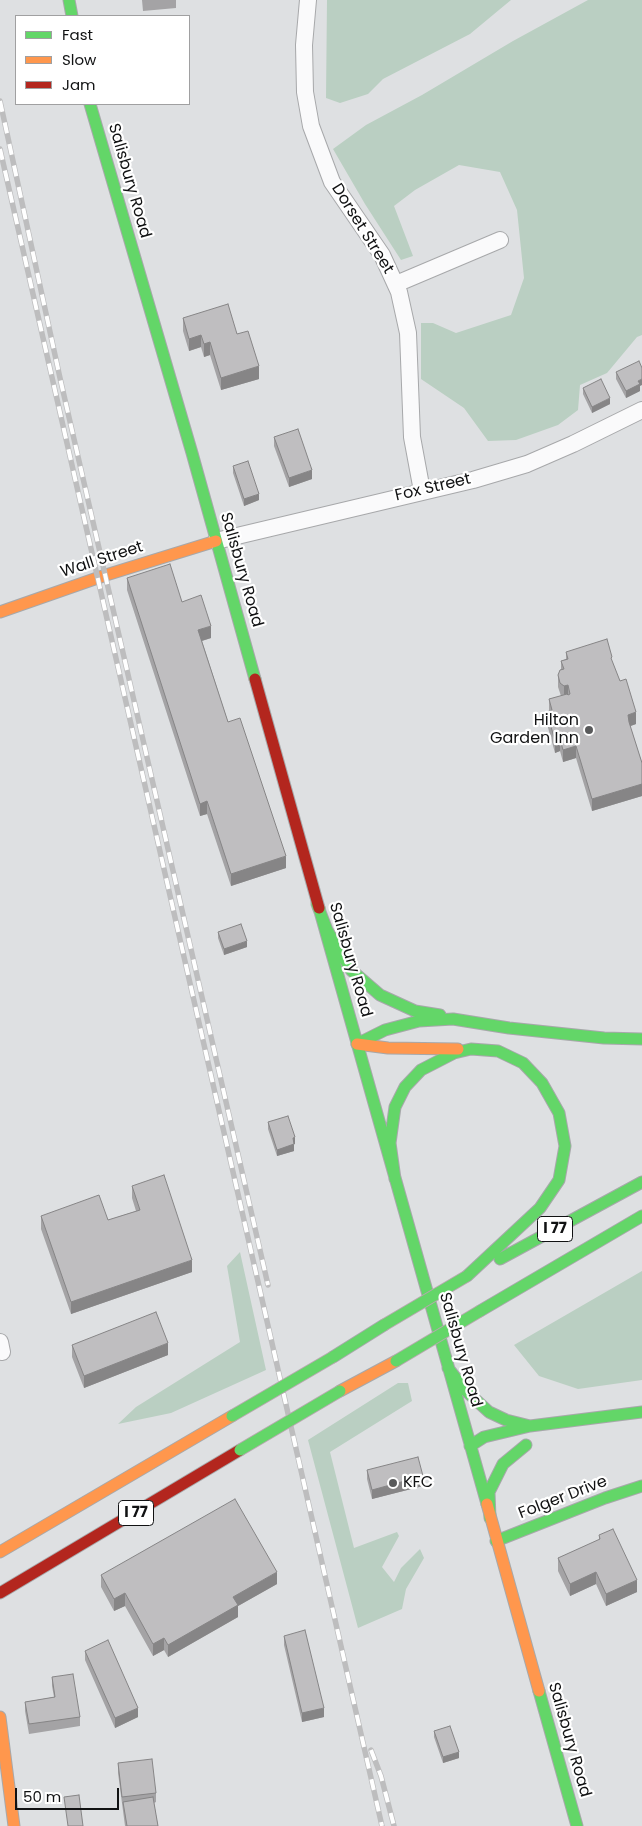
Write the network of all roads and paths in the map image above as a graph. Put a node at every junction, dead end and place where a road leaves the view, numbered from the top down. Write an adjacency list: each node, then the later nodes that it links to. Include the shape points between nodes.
1 (69, 0): 3 (main road)
2 (308, 0): 6 (street, Dorset Street, via 304,45 305,92 314,138 332,182 382,255)
3 (72, 15)
4 (90, 105): 9 (main road, Salisbury Road)
5 (500, 240): 6 (street)
6 (396, 284): 8 (street, Dorset Street, via 408,333 412,437)
7 (642, 410): 8 (street, Fox Street, via 527,464)
8 (422, 491): 9 (street, Fox Street)
9 (216, 541): 10 (main road, Wall Street); 11 (main road, Salisbury Road)
10 (0, 612)
11 (317, 904): 12 (main road, via 327,930 351,970 380,995 415,1011); 14 (main road, Salisbury Road)
12 (453, 1019): 13 (main road, via 509,1028); 14 (main road, via 419,1021 385,1030)
13 (642, 1039)
14 (357, 1044): 15 (main road, via 388,1048); 16 (main road, Salisbury Road)
15 (471, 1049): 16 (main road, via 454,1053 421,1070 405,1087 395,1107 390,1143); 20 (main road, via 498,1051 523,1063 542,1083 559,1113 565,1146 559,1180 540,1208)
16 (395, 1178): 22 (main road, Salisbury Road)
17 (642, 1182): 20 (main road, I 77)
18 (642, 1216): 21 (main road, I 77)
19 (642, 1230): 21 (main road, via 608,1243)
20 (467, 1276): 31 (main road, I 77, bridge)
21 (523, 1286): 32 (main road, I 77, bridge)
22 (448, 1368): 24 (main road, via 465,1390 489,1412); 25 (main road, Salisbury Road)
23 (642, 1412): 24 (main road)
24 (530, 1426): 25 (main road, via 484,1437)
25 (470, 1446): 27 (main road); 29 (main road, Salisbury Road)
26 (507, 1447): 29 (main road, via 531,1444 502,1464 489,1492)
27 (488, 1449)
28 (642, 1486): 30 (main road, Folger Drive)
29 (490, 1518): 30 (main road, Salisbury Road)
30 (496, 1541): 37 (main road, Salisbury Road)
31 (0, 1552)
32 (0, 1593)
33 (0, 1717): 34 (main road)
34 (12, 1812): 35 (main road); 36 (main road)
35 (7, 1826)
36 (14, 1826)
37 (576, 1826)

